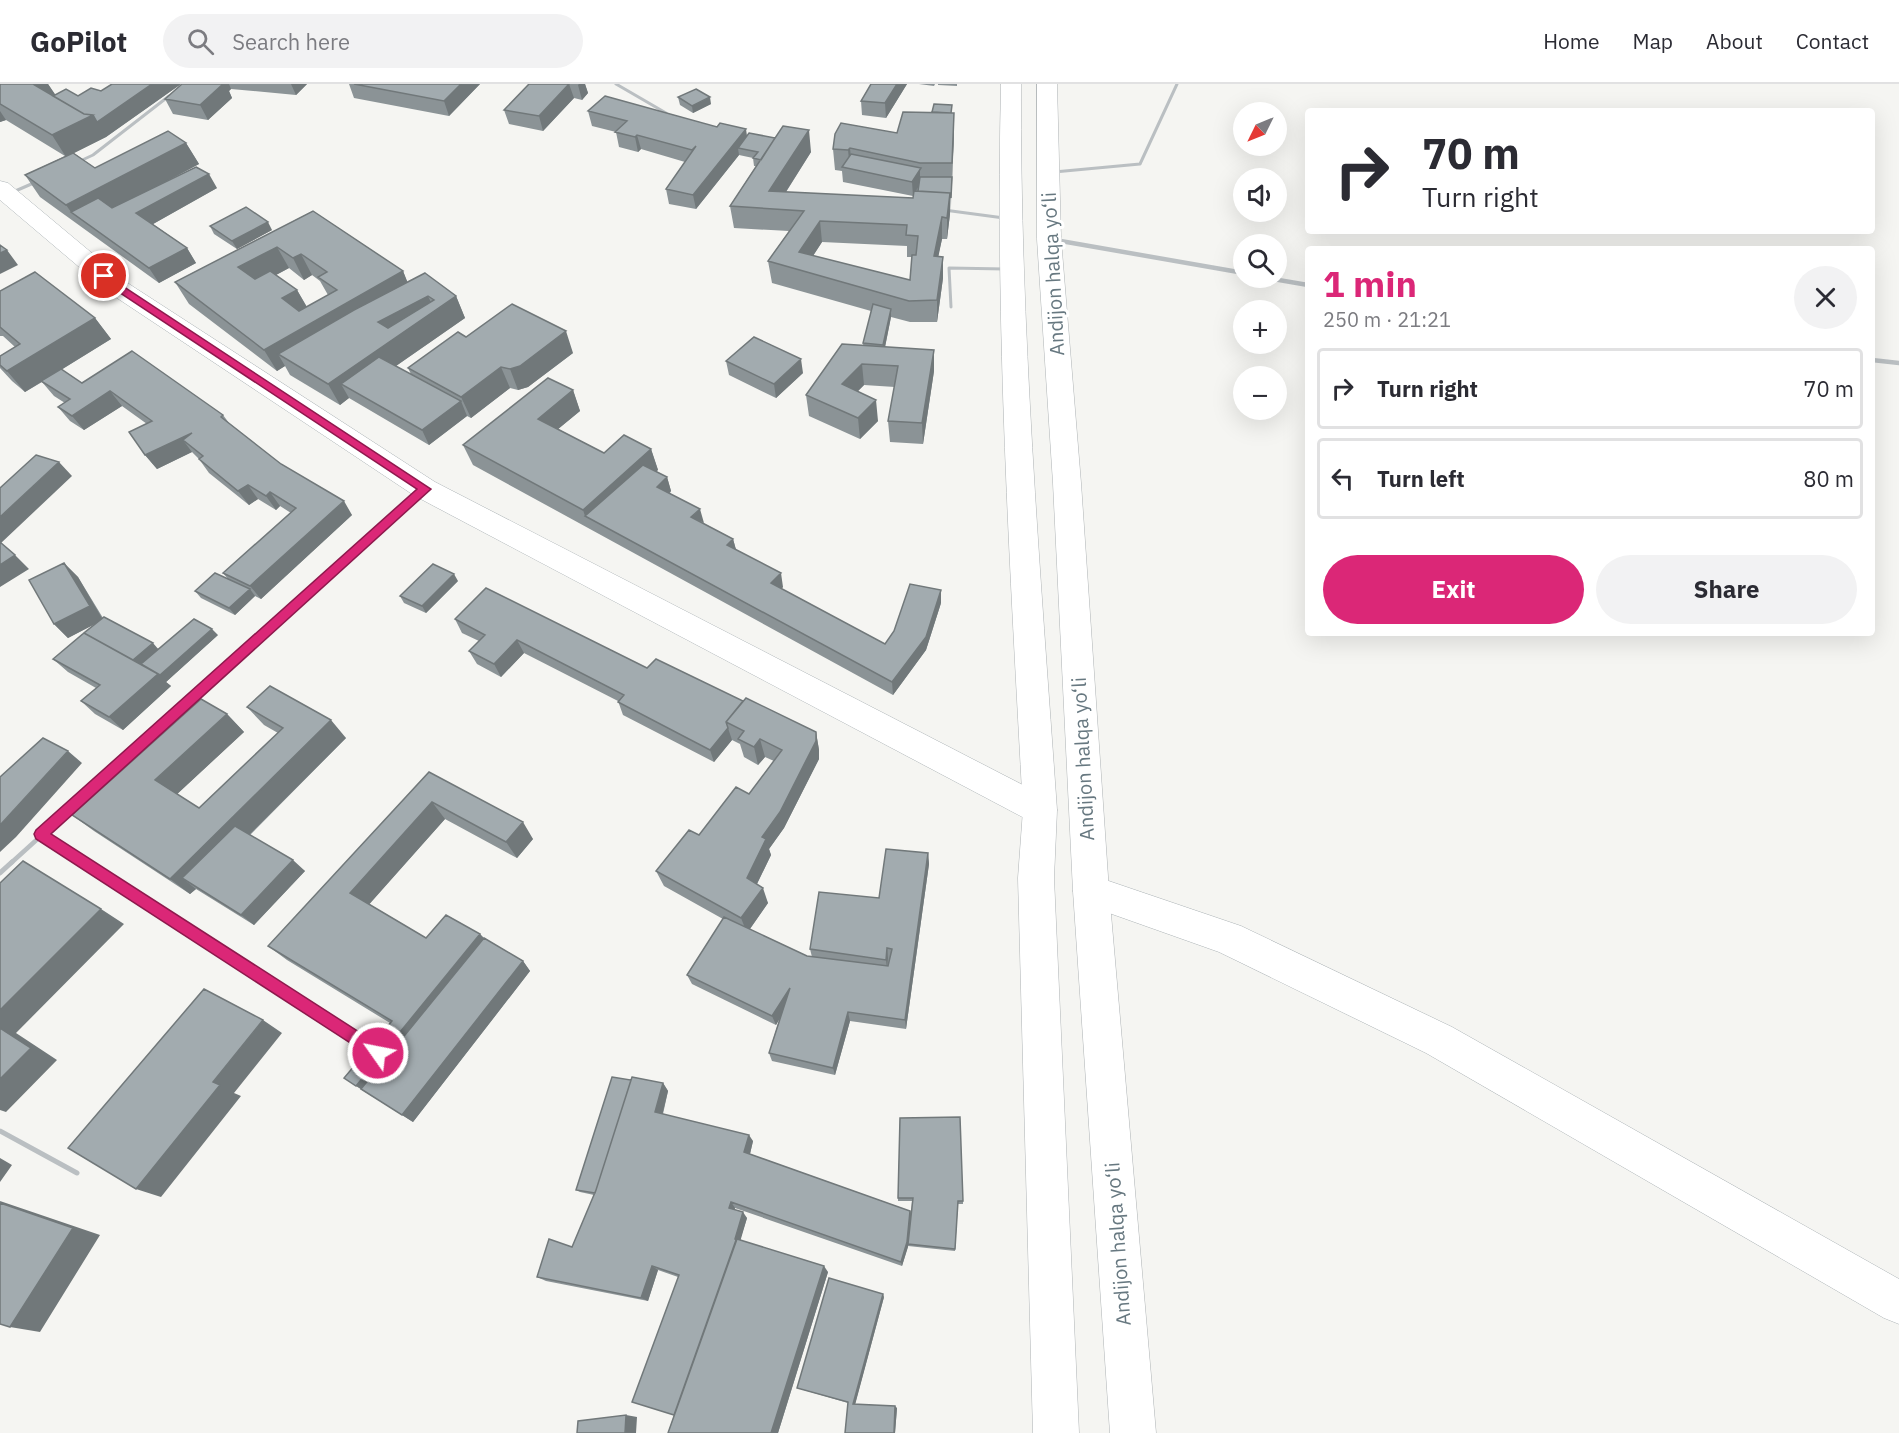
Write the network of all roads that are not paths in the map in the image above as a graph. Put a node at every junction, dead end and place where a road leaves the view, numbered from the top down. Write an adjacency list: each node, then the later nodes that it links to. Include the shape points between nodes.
1 (616, 84): 6 (lane)
2 (1011, 84): 12 (main road, Andijon halqa yo‘li)
3 (1047, 84): 8 (main road, Andijon halqa yo‘li)
4 (1177, 84): 8 (lane, via 1140,164)
5 (176, 91): 7 (lane, via 93,155)
6 (666, 113)
7 (72, 165)
8 (1047, 172): 13 (main road, Andijon halqa yo‘li)
9 (40, 180): 10 (lane)
10 (4, 191): 21 (main road, via 120,289)
11 (933, 209): 12 (lane)
12 (1010, 219): 14 (main road, Andijon halqa yo‘li)
13 (1049, 239): 15 (street); 25 (main road, Andijon halqa yo‘li)
14 (1011, 269): 18 (lane, via 949,268); 22 (main road, Andijon halqa yo‘li)
15 (1233, 271)
16 (1287, 282): 17 (street)
17 (1305, 284)
18 (951, 307)
19 (1875, 360): 20 (street)
20 (1899, 363)
21 (425, 489): 22 (main road); 23 (lane)
22 (1041, 810): 30 (main road, Andijon halqa yo‘li, via 1036,878)
23 (41, 834): 24 (lane); 26 (lane)
24 (0, 873)
25 (1091, 891): 29 (main road, via 1228,938 1439,1040); 31 (main road, Andijon halqa yo‘li)
26 (378, 1053)
27 (0, 1131): 28 (lane)
28 (77, 1173)
29 (1899, 1303)
30 (1056, 1433)
31 (1133, 1433)

